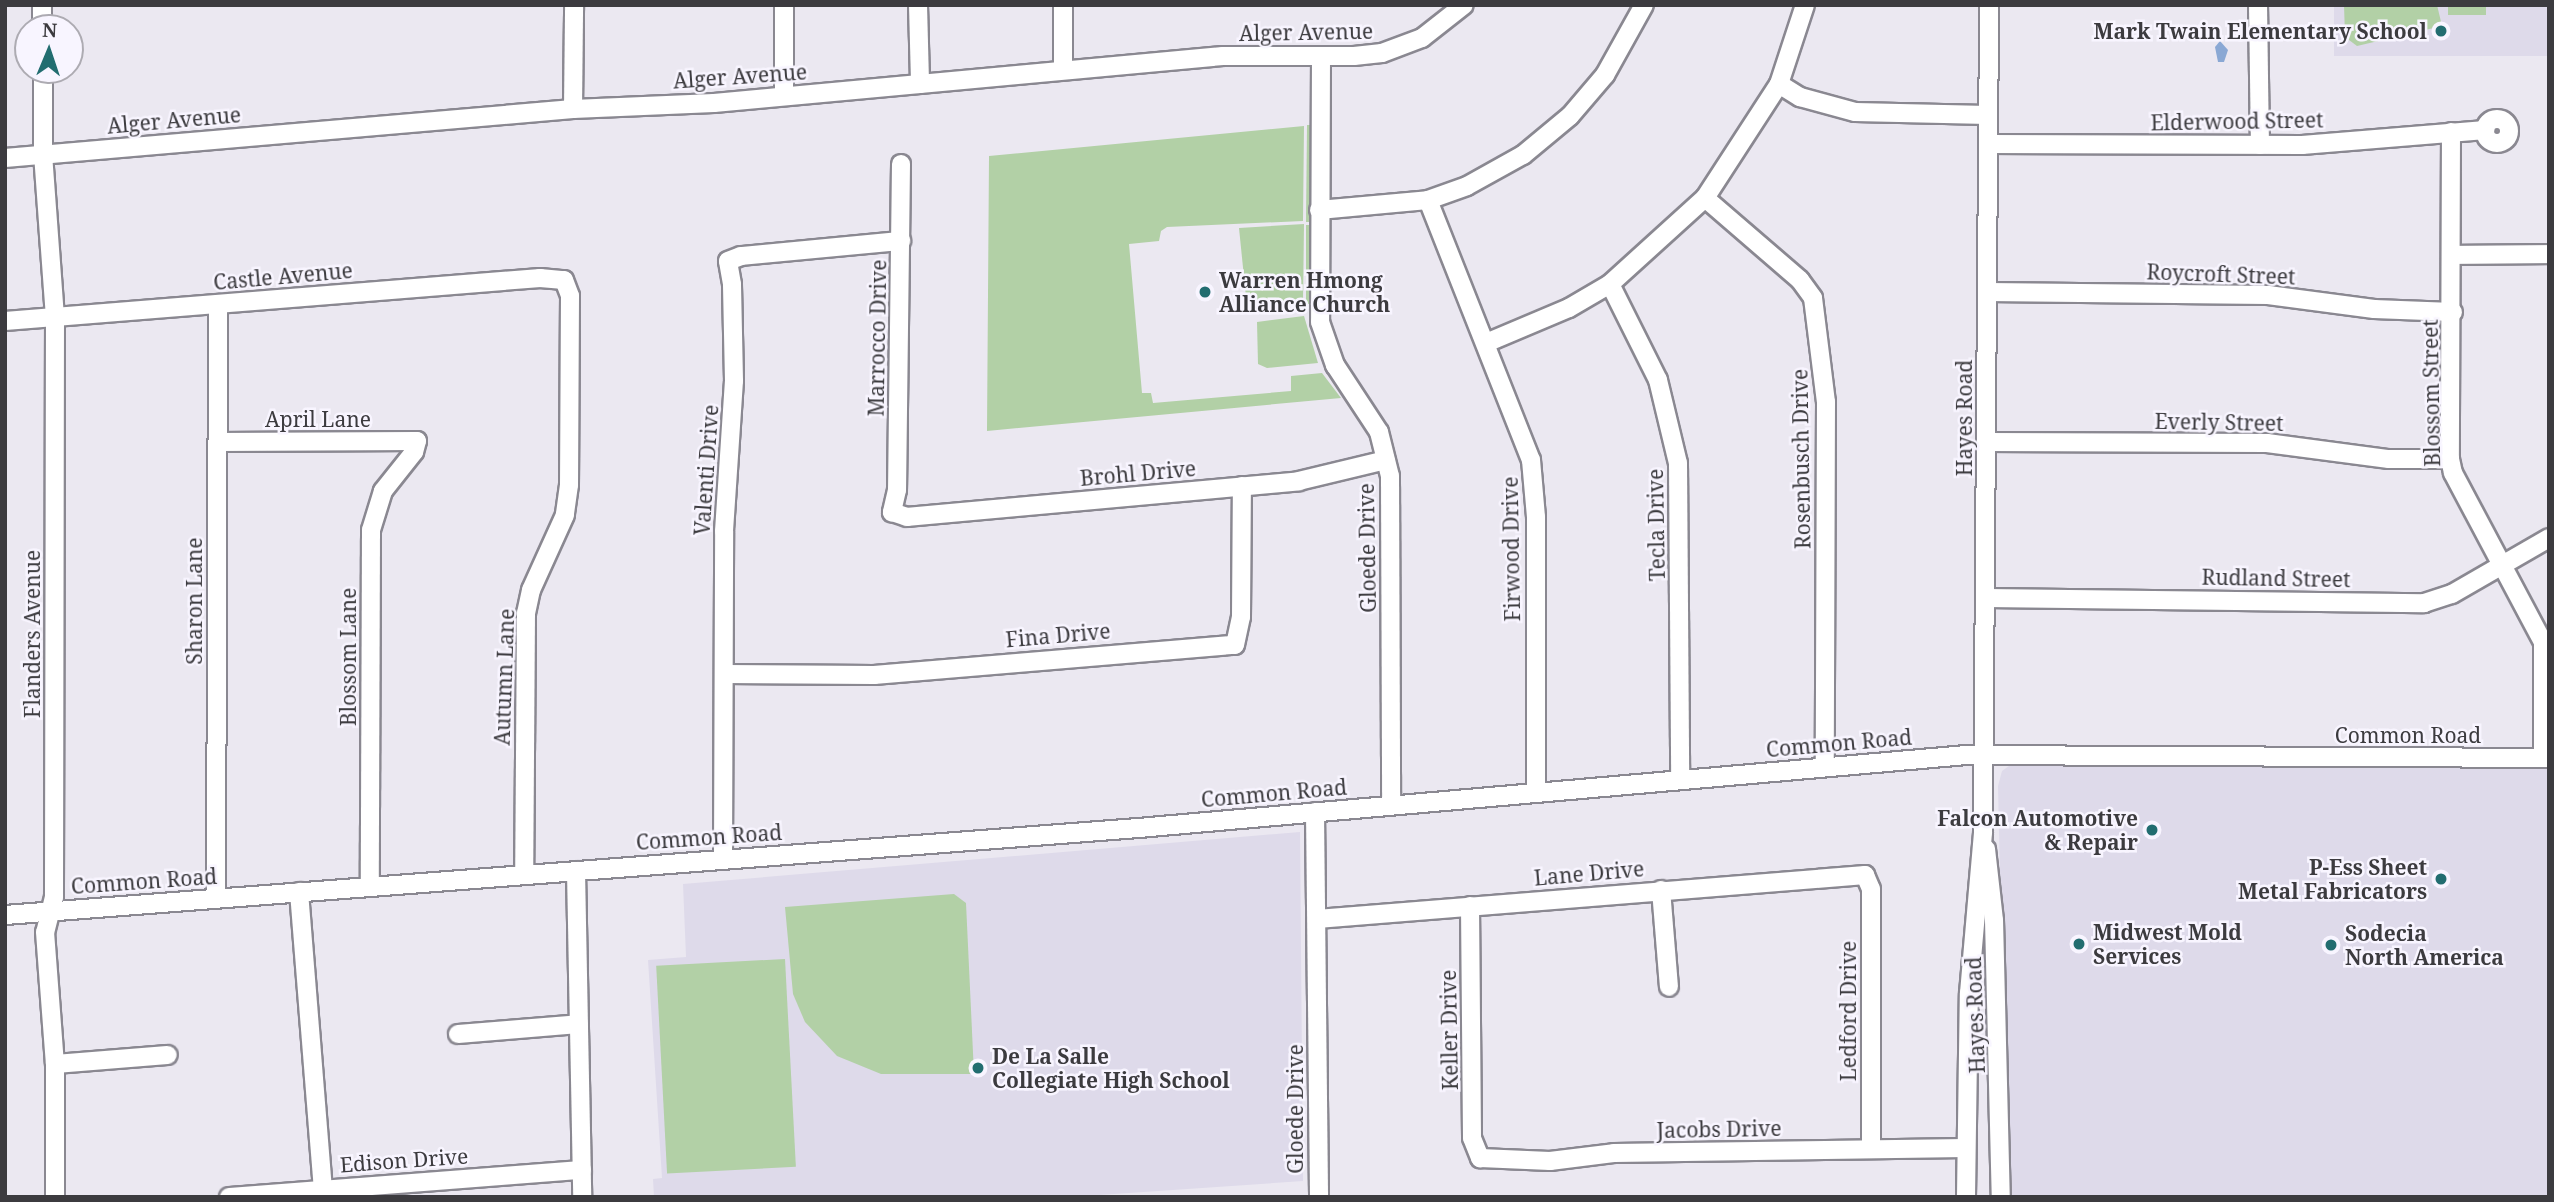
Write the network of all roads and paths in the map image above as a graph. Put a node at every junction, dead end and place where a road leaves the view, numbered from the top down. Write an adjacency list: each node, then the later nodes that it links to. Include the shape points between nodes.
1 (574, 5): 16 (street)
2 (784, 5): 15 (street)
3 (918, 5): 12 (street)
4 (1063, 5): 11 (street)
5 (1464, 5): 10 (street, Alger Avenue, via 1438,27 1382,53)
6 (1644, 5): 26 (street, via 1605,75 1540,143 1496,172)
7 (1805, 5): 14 (street)
8 (1989, 5): 17 (street, Hayes Road)
9 (2258, 5): 21 (street)
10 (1321, 56): 11 (street, Alger Avenue, via 1223,56); 27 (street, Gloede Drive)
11 (1063, 70): 12 (street, Alger Avenue)
12 (920, 83): 15 (street, Alger Avenue)
13 (43, 84): 22 (street, Flanders Avenue)
14 (1779, 84): 17 (street, via 1800,97 1855,112); 25 (street)
15 (784, 96): 16 (street, Alger Avenue)
16 (573, 109): 22 (street, Alger Avenue)
17 (1989, 115): 20 (street, Hayes Road)
18 (2485, 130): 19 (street, Elderwood Street)
19 (2451, 132): 21 (street, Elderwood Street); 30 (street, Blossom Street)
20 (1988, 144): 21 (street, Elderwood Street); 33 (street, Hayes Road)
21 (2260, 145)
22 (43, 154): 23 (street, Alger Avenue); 36 (street, Flanders Avenue)
23 (5, 158)
24 (901, 164): 28 (street, Marrocco Drive)
25 (1705, 198): 32 (street); 52 (street, Rosenbusch Drive, via 1800,279 1813,298 1826,402)
26 (1429, 200): 27 (street); 38 (street, Firwood Drive)
27 (1319, 210): 43 (street, Gloede Drive, via 1317,287 1325,343 1366,407)
28 (901, 241): 45 (street, Marrocco Drive, via 897,490); 49 (street, Valenti Drive, via 728,261 734,381 724,531)
29 (2549, 254): 30 (street)
30 (2453, 255): 35 (street, Blossom Street)
31 (564, 280): 34 (street, Castle Avenue); 60 (street, Autumn Lane, via 570,296 569,485 565,515 531,590 526,613)
32 (1610, 284): 38 (street, via 1569,308); 53 (street, Tecla Drive, via 1658,380 1678,463)
33 (1987, 292): 35 (street, Roycroft Street, via 2268,295 2374,310); 41 (street, Hayes Road)
34 (218, 304): 36 (street, Castle Avenue); 40 (street, Sharon Lane)
35 (2453, 312): 42 (street, Blossom Street)
36 (55, 317): 37 (street, Castle Avenue); 67 (street, Flanders Avenue, via 54,897)
37 (5, 321)
38 (1486, 343): 54 (street, Firwood Drive, via 1522,430 1535,483)
39 (417, 441): 40 (street, April Lane); 62 (street, Blossom Lane, via 414,452 383,491 371,530)
40 (218, 442): 65 (street, Sharon Lane)
41 (1986, 442): 42 (street, Everly Street, via 2267,443 2389,459); 48 (street, Hayes Road)
42 (2450, 459): 47 (street, Blossom Street, via 2453,473)
43 (1386, 460): 44 (street, Brohl Drive, via 1325,477); 55 (street, Gloede Drive, via 1391,493)
44 (1242, 486): 45 (street, Brohl Drive, via 907,517); 49 (street, Fina Drive, via 1241,617 1235,645 874,675)
45 (892, 512)
46 (2549, 538): 47 (street, Rudland Street)
47 (2503, 565): 48 (street, Rudland Street, via 2452,594 2424,603); 51 (street, Blossom Street, via 2543,642)
48 (1986, 598): 50 (street, Hayes Road)
49 (725, 674): 58 (street, Valenti Drive)
50 (1983, 754): 51 (street, Common Road); 52 (street, Common Road); 57 (street, Hayes Road)
51 (2546, 758)
52 (1825, 767): 53 (street, Common Road)
53 (1680, 779): 54 (street, Common Road)
54 (1536, 792): 55 (street, Common Road)
55 (1391, 805): 56 (street, Common Road)
56 (1315, 812): 58 (street, Common Road); 69 (street, Gloede Drive)
57 (1983, 832): 71 (street, Hayes Road, via 1993,901); 72 (street, Hayes Road)
58 (723, 859): 59 (street, Common Road)
59 (576, 871): 60 (street, Common Road); 73 (street)
60 (524, 874): 62 (street, Common Road)
61 (1865, 875): 63 (street, Lane Drive); 78 (street, Ledford Drive, via 1871,889)
62 (370, 887): 64 (street, Common Road)
63 (1661, 890): 66 (street, Lane Drive); 70 (street)
64 (299, 892): 65 (street, Common Road); 81 (street)
65 (216, 899): 67 (street, Common Road)
66 (1470, 906): 69 (street, Lane Drive); 79 (street, Keller Drive)
67 (50, 911): 68 (street, Common Road); 76 (street, Flanders Avenue, via 45,932)
68 (5, 915)
69 (1317, 919): 85 (street, Gloede Drive)
70 (1669, 987)
71 (1997, 992): 72 (street); 87 (street, Hayes Road)
72 (1969, 993): 77 (street, Hayes Road)
73 (579, 1024): 74 (street); 80 (street)
74 (458, 1034)
75 (168, 1055): 76 (street)
76 (55, 1064): 82 (street, Flanders Avenue)
77 (1966, 1148): 78 (street, Jacobs Drive); 86 (street, Hayes Road)
78 (1871, 1149): 79 (street, Jacobs Drive, via 1614,1153 1526,1162 1486,1161)
79 (1475, 1154)
80 (582, 1170): 81 (street, Edison Drive); 84 (street)
81 (323, 1189): 83 (street, Edison Drive)
82 (55, 1197)
83 (229, 1197)
84 (582, 1197)
85 (1319, 1197)
86 (1966, 1197)
87 (2001, 1197)

